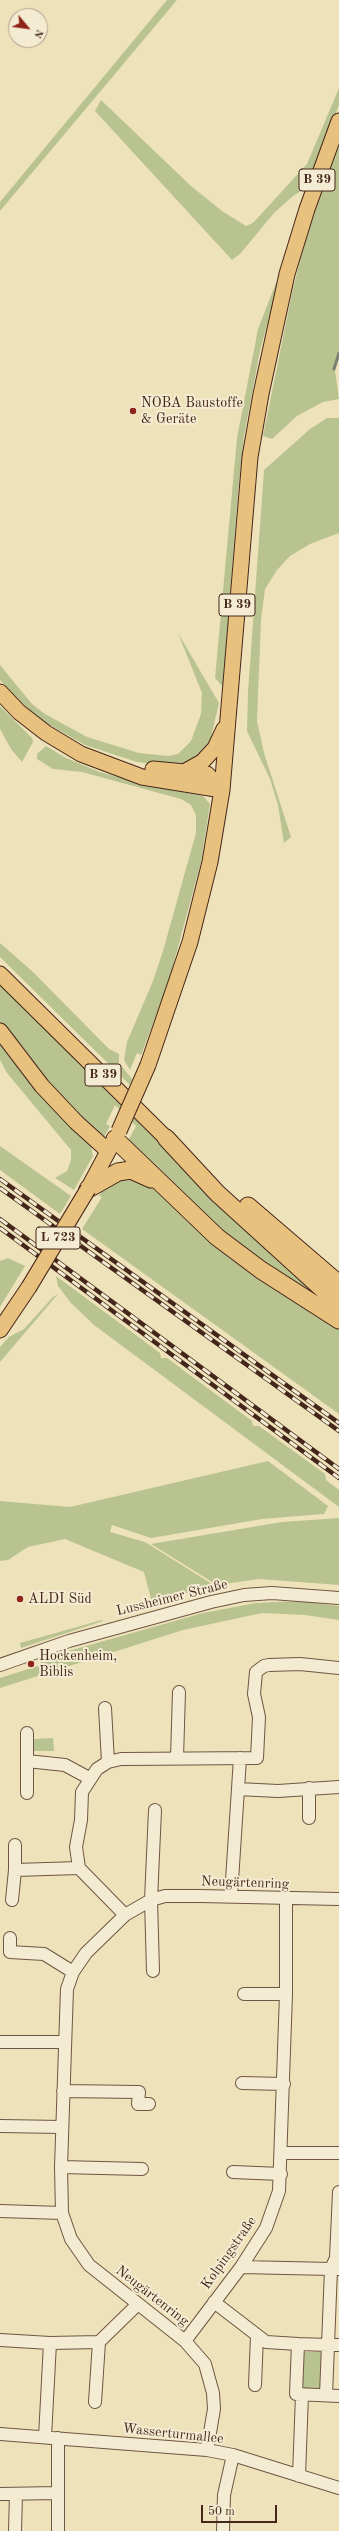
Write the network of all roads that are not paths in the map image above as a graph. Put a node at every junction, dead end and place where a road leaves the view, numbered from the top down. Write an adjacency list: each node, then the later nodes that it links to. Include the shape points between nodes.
1 (339, 121): 3 (main road, B 39, via 309,202 287,274 260,394 250,457)
2 (0, 692): 4 (main road, via 19,712 60,742 81,754)
3 (229, 720): 5 (main road, B 39, via 215,748 202,762); 6 (main road, B 39)
4 (124, 769): 5 (main road); 6 (main road, via 142,777)
5 (184, 772): 6 (main road, via 207,774)
6 (222, 790): 10 (main road, B 39, bridge, via 210,862 190,942 148,1065)
7 (0, 974): 9 (main road, B 39)
8 (0, 1032): 10 (main road, via 42,1086 76,1122)
9 (166, 1138): 13 (highway, B 39, via 224,1184); 14 (highway, B 39, via 217,1192)
10 (114, 1140): 11 (highway); 12 (main road, L 723)
11 (161, 1186): 12 (highway, via 143,1174 131,1170 118,1172); 15 (highway, via 237,1252)
12 (88, 1189): 16 (main road, L 723, bridge)
13 (339, 1284)
14 (339, 1304)
15 (339, 1320)
16 (0, 1330)
17 (339, 1598): 19 (street, Lussheimer Straße, via 299,1594 244,1595 129,1624)
18 (0, 1658): 19 (street, Lussheimer Straße)
19 (16, 1658): 20 (street, Lussheimer Straße)
20 (0, 1665)
21 (339, 1668): 26 (street, via 300,1664 269,1665 256,1672 254,1694 259,1717 257,1758)
22 (179, 1692): 25 (street)
23 (105, 1708): 28 (street)
24 (26, 1733): 27 (street)
25 (177, 1758): 26 (street); 28 (street, via 121,1759)
26 (240, 1758): 32 (street)
27 (27, 1761): 29 (street, via 65,1765); 33 (street)
28 (108, 1762): 29 (street)
29 (89, 1778): 37 (street, via 82,1792 81,1820 76,1847)
30 (339, 1787): 31 (street)
31 (309, 1788): 32 (street, via 278,1791); 35 (street)
32 (238, 1789): 39 (street)
33 (27, 1793)
34 (155, 1810): 43 (street)
35 (309, 1818)
36 (15, 1846): 38 (street)
37 (79, 1868): 38 (street); 44 (street)
38 (15, 1870): 42 (street)
39 (232, 1896): 40 (street, Neugärtenring); 43 (street, Neugärtenring, via 165,1896)
40 (286, 1899): 41 (street, Neugärtenring); 49 (street, Kolpingstraße)
41 (339, 1899)
42 (12, 1900)
43 (151, 1900): 44 (street, Neugärtenring); 46 (street)
44 (125, 1916): 47 (street, Neugärtenring, via 86,1953)
45 (10, 1938): 47 (street, via 10,1952 44,1954)
46 (152, 1971)
47 (74, 1972): 51 (street, Neugärtenring, via 67,1989)
48 (244, 1994): 49 (street)
49 (286, 1994): 53 (street, Kolpingstraße)
50 (0, 2042): 51 (street)
51 (64, 2042): 54 (street, Neugärtenring)
52 (242, 2083): 53 (street)
53 (284, 2084): 58 (street, Kolpingstraße)
54 (63, 2091): 55 (street, via 138,2092 138,2104); 57 (street, Neugärtenring)
55 (149, 2104)
56 (0, 2126): 57 (street)
57 (62, 2127): 60 (street, Neugärtenring)
58 (282, 2153): 59 (street); 63 (street, Kolpingstraße)
59 (339, 2153)
60 (61, 2167): 61 (street); 66 (street, Neugärtenring)
61 (142, 2169)
62 (233, 2172): 63 (street)
63 (281, 2174): 67 (street, Kolpingstraße, via 275,2207 266,2228)
64 (339, 2192): 68 (street)
65 (0, 2212): 66 (street)
66 (62, 2213): 70 (street, Neugärtenring, via 71,2239 89,2265)
67 (241, 2267): 68 (street); 69 (street, Kolpingstraße)
68 (335, 2269): 77 (street)
69 (214, 2302): 71 (street); 73 (street, Kolpingstraße)
70 (138, 2304): 73 (street, Neugärtenring); 74 (street)
71 (257, 2336): 76 (street, via 266,2342); 78 (street)
72 (0, 2340): 75 (street)
73 (185, 2341): 86 (street, Neugärtenring, via 205,2364 213,2393 214,2410)
74 (99, 2342): 75 (street); 82 (street)
75 (50, 2343): 84 (street)
76 (298, 2344): 77 (street); 79 (street, via 296,2394)
77 (334, 2345): 80 (street)
78 (255, 2385)
79 (302, 2394): 80 (street); 88 (street)
80 (326, 2395): 81 (street)
81 (339, 2396)
82 (95, 2402)
83 (0, 2434): 84 (street, Wasserturmallee)
84 (45, 2437): 85 (street, Wasserturmallee)
85 (58, 2438): 86 (street, Wasserturmallee); 90 (street)
86 (207, 2450): 87 (street, Wasserturmallee)
87 (233, 2455): 88 (street, Wasserturmallee); 95 (street, via 224,2495)
88 (299, 2476): 89 (street, Wasserturmallee)
89 (339, 2488)
90 (57, 2493): 92 (street); 94 (street)
91 (0, 2494): 92 (street)
92 (16, 2494): 93 (street)
93 (15, 2531)
94 (58, 2531)
95 (223, 2531)

